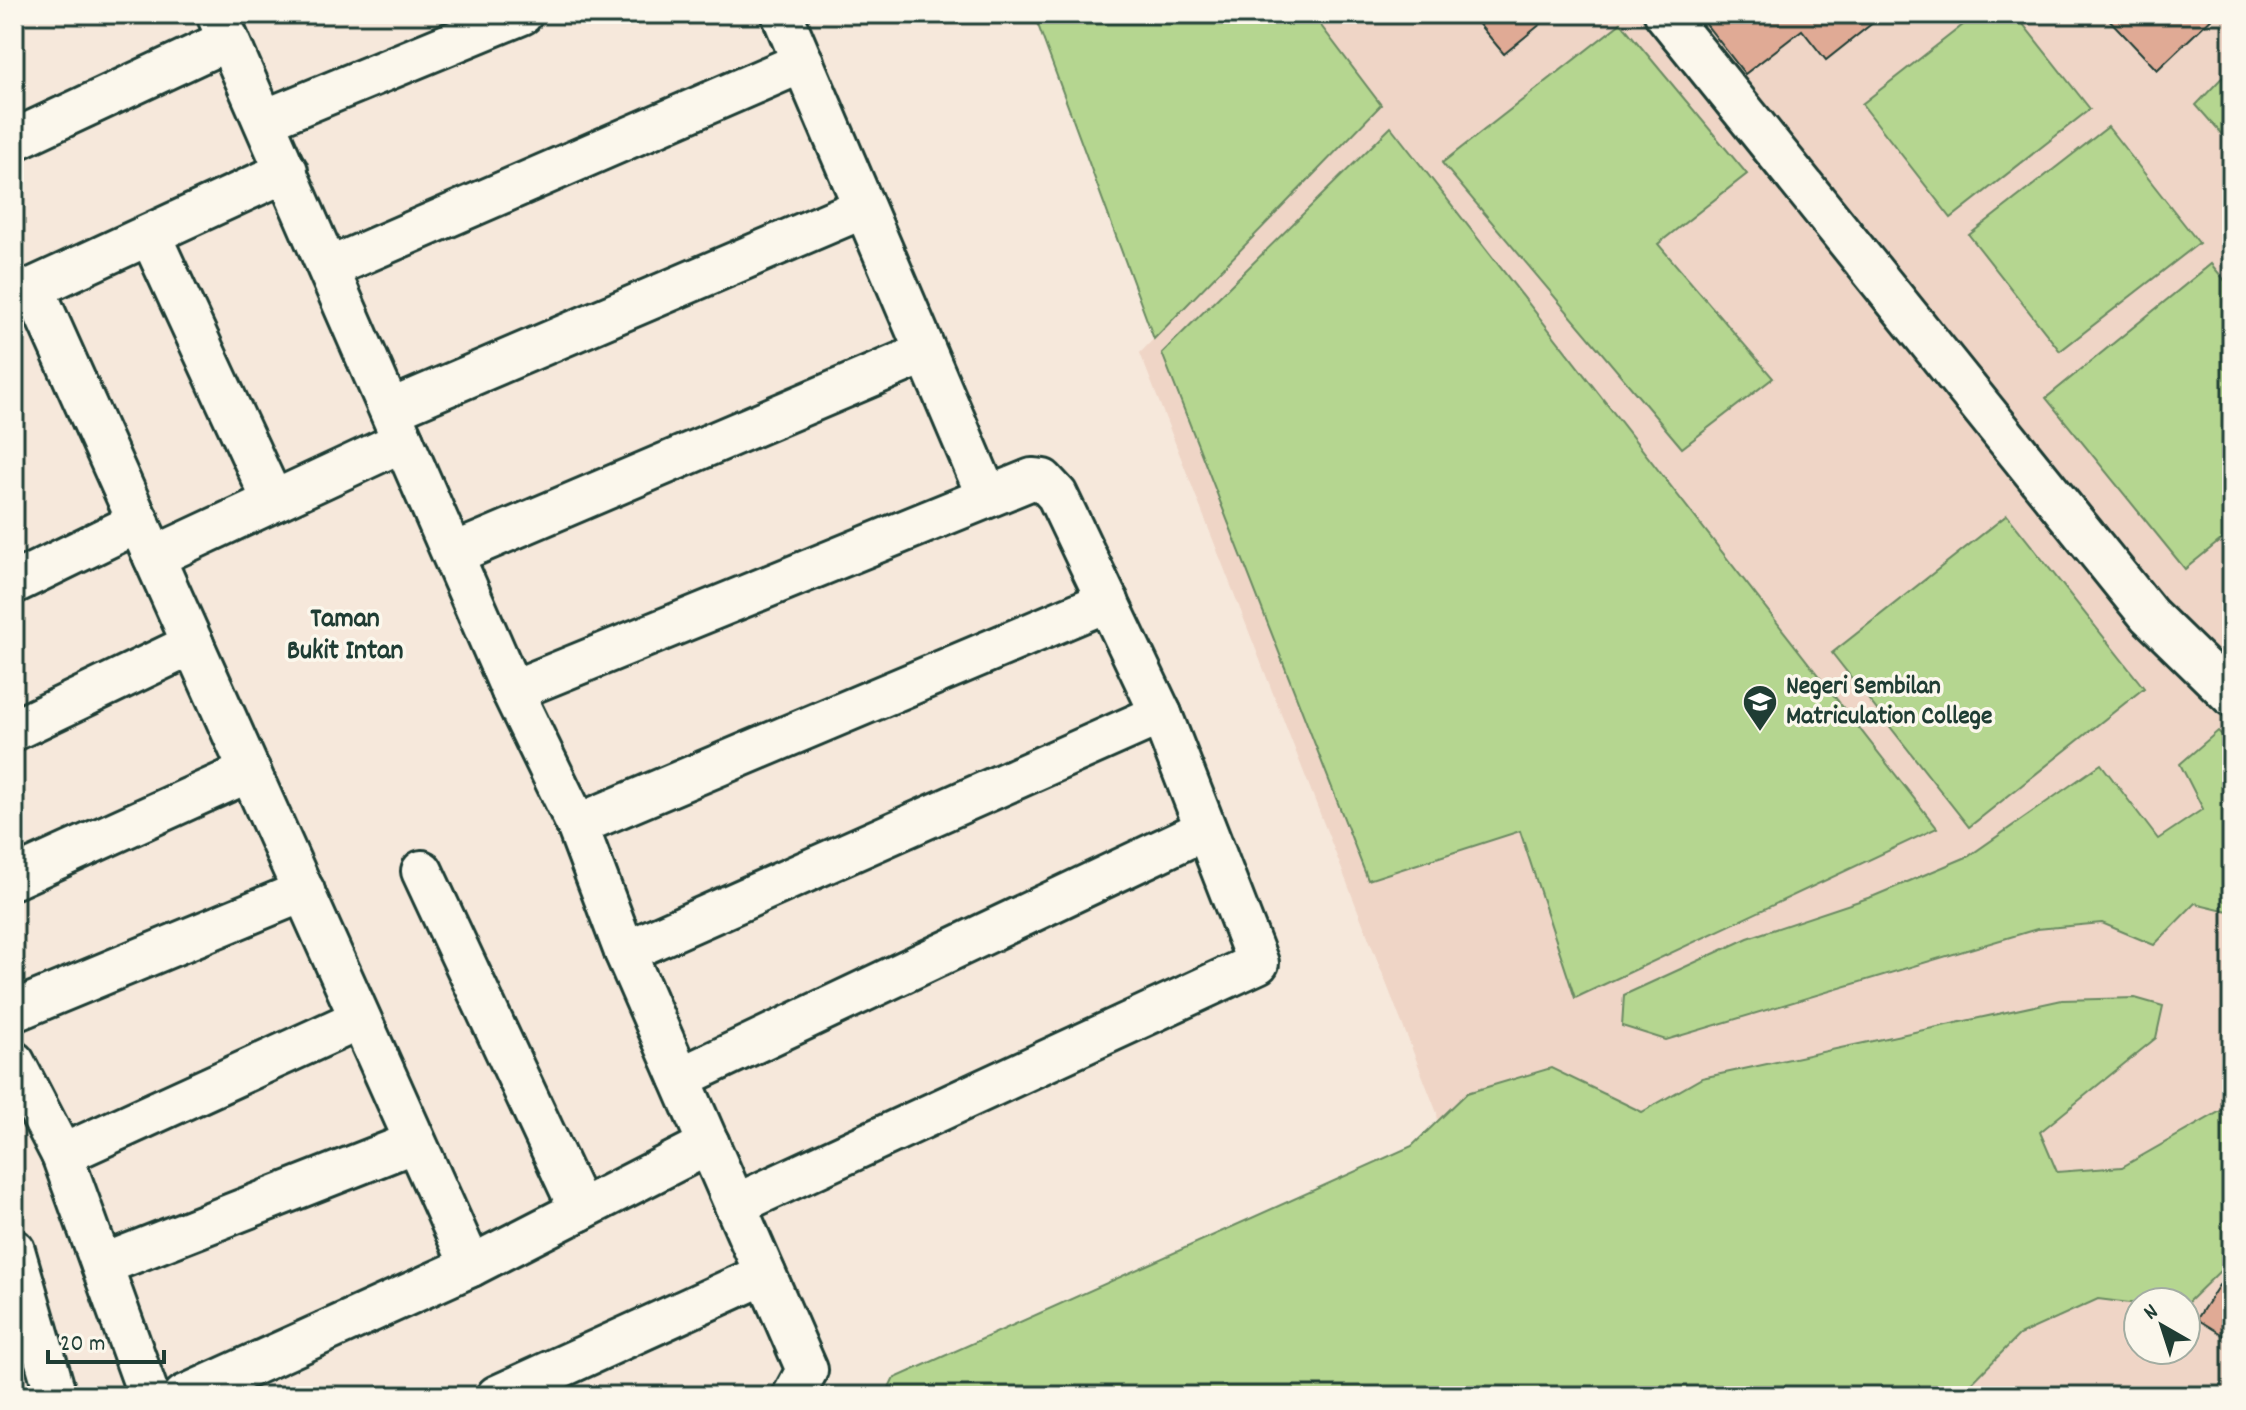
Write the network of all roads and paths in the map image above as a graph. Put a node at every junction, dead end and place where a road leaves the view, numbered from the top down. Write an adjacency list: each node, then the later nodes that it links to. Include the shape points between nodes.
1 (522, 14): 6 (street)
2 (782, 14): 5 (street)
3 (1665, 14): 23 (street, via 2149,615)
4 (222, 27): 6 (street); 7 (street)
5 (803, 62): 9 (street); 11 (street)
6 (265, 120): 8 (street)
7 (14, 140)
8 (287, 171): 10 (street); 11 (street)
9 (863, 208): 13 (street); 14 (street)
10 (150, 235): 12 (street); 16 (street)
11 (329, 268): 14 (street)
12 (24, 293): 17 (street)
13 (925, 353): 15 (street); 18 (street)
14 (397, 425): 16 (street); 18 (street)
15 (987, 496): 20 (street, via 1032,479 1052,486); 22 (street)
16 (273, 501): 17 (street)
17 (147, 540): 19 (street); 21 (street)
18 (453, 554): 22 (street)
19 (14, 583)
20 (1108, 601): 24 (street); 27 (street)
21 (193, 644): 25 (street); 26 (street)
22 (512, 691): 27 (street)
23 (2232, 696)
24 (1161, 714): 28 (street); 32 (street)
25 (14, 730)
26 (250, 771): 30 (street); 31 (street)
27 (577, 825): 32 (street)
28 (1204, 830): 36 (street); 40 (street, via 1258,957 1256,966)
29 (422, 871): 41 (street)
30 (14, 878)
31 (304, 891): 33 (street); 34 (street)
32 (625, 952): 36 (street)
33 (14, 1011)
34 (360, 1019): 37 (street); 39 (street)
35 (14, 1062): 39 (street)
36 (680, 1078): 38 (street)
37 (415, 1142): 43 (street); 44 (street)
38 (709, 1144): 40 (street); 41 (street)
39 (62, 1155): 43 (street)
40 (735, 1205): 45 (street)
41 (580, 1210): 44 (street)
42 (14, 1250): 46 (street)
43 (102, 1265): 47 (street)
44 (471, 1266): 48 (street)
45 (765, 1274): 49 (street); 50 (street, via 807,1370)
46 (56, 1396)
47 (149, 1396)
48 (184, 1396)
49 (497, 1396)
50 (793, 1396)

